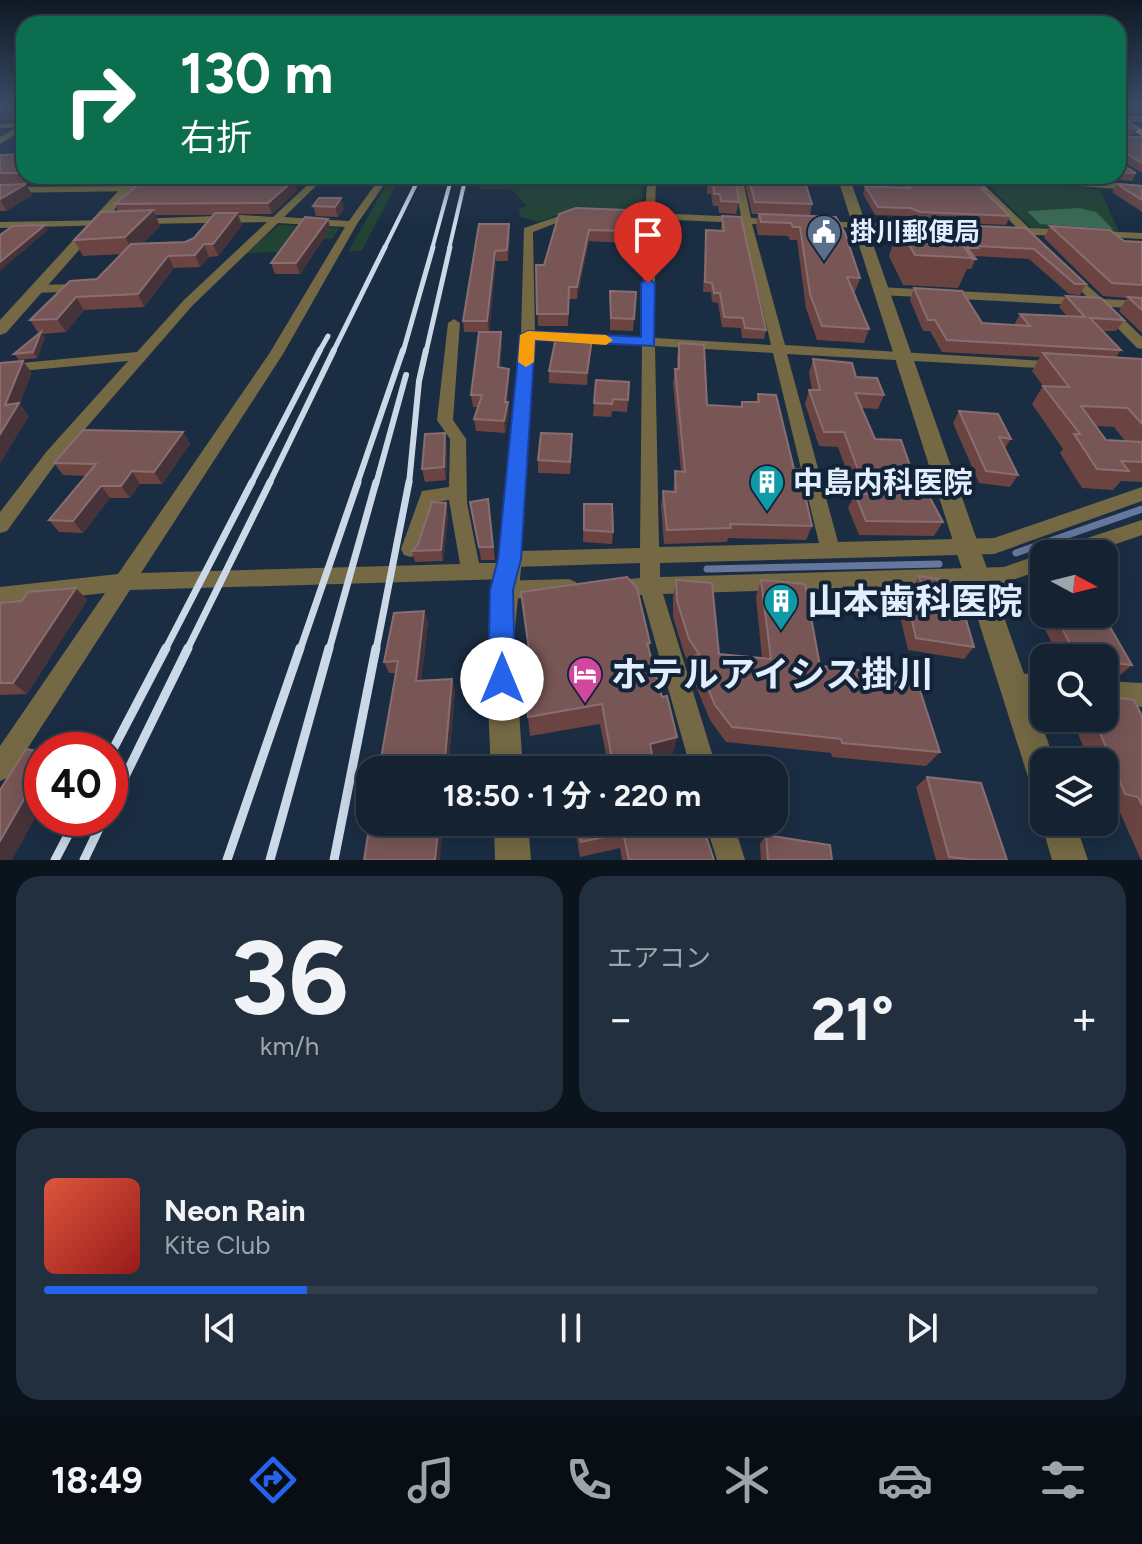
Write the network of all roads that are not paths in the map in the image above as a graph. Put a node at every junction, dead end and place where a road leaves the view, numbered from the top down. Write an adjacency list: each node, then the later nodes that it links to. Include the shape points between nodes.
1 (1130, 173): 2 (street)
2 (1142, 181)
3 (131, 184): 11 (street)
4 (309, 184): 17 (street)
5 (380, 184): 22 (street)
6 (651, 184): 15 (street)
7 (739, 184): 18 (street)
8 (846, 184): 24 (street)
9 (978, 184): 28 (street)
10 (1102, 184): 13 (street)
11 (127, 188): 12 (street); 14 (street); 19 (street)
12 (153, 188)
13 (1142, 188)
14 (4, 191)
15 (649, 216): 18 (street); 39 (street, via 575,213 531,224); 40 (street)
16 (213, 219): 17 (street); 19 (street); 25 (street)
17 (277, 219): 22 (street); 43 (street)
18 (746, 220): 20 (street); 42 (street)
19 (94, 222): 23 (street); 33 (street)
20 (788, 222)
21 (802, 223): 24 (street)
22 (352, 224): 60 (street, via 276,354)
23 (0, 225)
24 (859, 225): 26 (street); 34 (street)
25 (204, 229)
26 (968, 230)
27 (998, 231): 28 (street)
28 (1027, 232): 29 (street); 30 (street)
29 (1142, 236)
30 (1037, 242)
31 (1058, 262): 35 (street)
32 (98, 287): 33 (street)
33 (35, 289): 38 (street)
34 (879, 291): 35 (street); 44 (street)
35 (1099, 303): 36 (street); 41 (street)
36 (1142, 305)
37 (454, 323): 47 (street, via 445,420 458,439)
38 (0, 330)
39 (528, 335): 40 (street); 58 (street)
40 (648, 342): 42 (street); 55 (street)
41 (1142, 345)
42 (777, 349): 44 (street); 54 (street)
43 (141, 356): 46 (street); 49 (street, via 53,455)
44 (899, 356): 45 (street); 52 (street)
45 (1079, 366)
46 (0, 369)
47 (457, 493): 53 (street, via 428,496); 57 (street)
48 (1142, 494): 52 (street, via 994,546)
49 (0, 526)
50 (1142, 527): 51 (street)
51 (1104, 540)
52 (967, 547): 54 (street); 59 (street)
53 (411, 549)
54 (830, 550): 55 (street)
55 (648, 556): 58 (street); 61 (street)
56 (1030, 566): 59 (street)
57 (471, 572): 58 (street); 60 (street)
58 (506, 573): 61 (street); 68 (street, via 502,679)
59 (978, 576): 61 (street); 63 (street)
60 (124, 582): 62 (street); 70 (street)
61 (650, 586): 69 (street)
62 (0, 596)
63 (1015, 684): 64 (street); 67 (street)
64 (1030, 685)
65 (1118, 693): 66 (street)
66 (1142, 695)
67 (1035, 748)
68 (506, 756)
69 (700, 756)
70 (0, 768)
71 (512, 836): 74 (street)
72 (723, 836): 75 (street)
73 (1062, 836): 76 (street)
74 (513, 860)
75 (731, 860)
76 (1070, 860)

